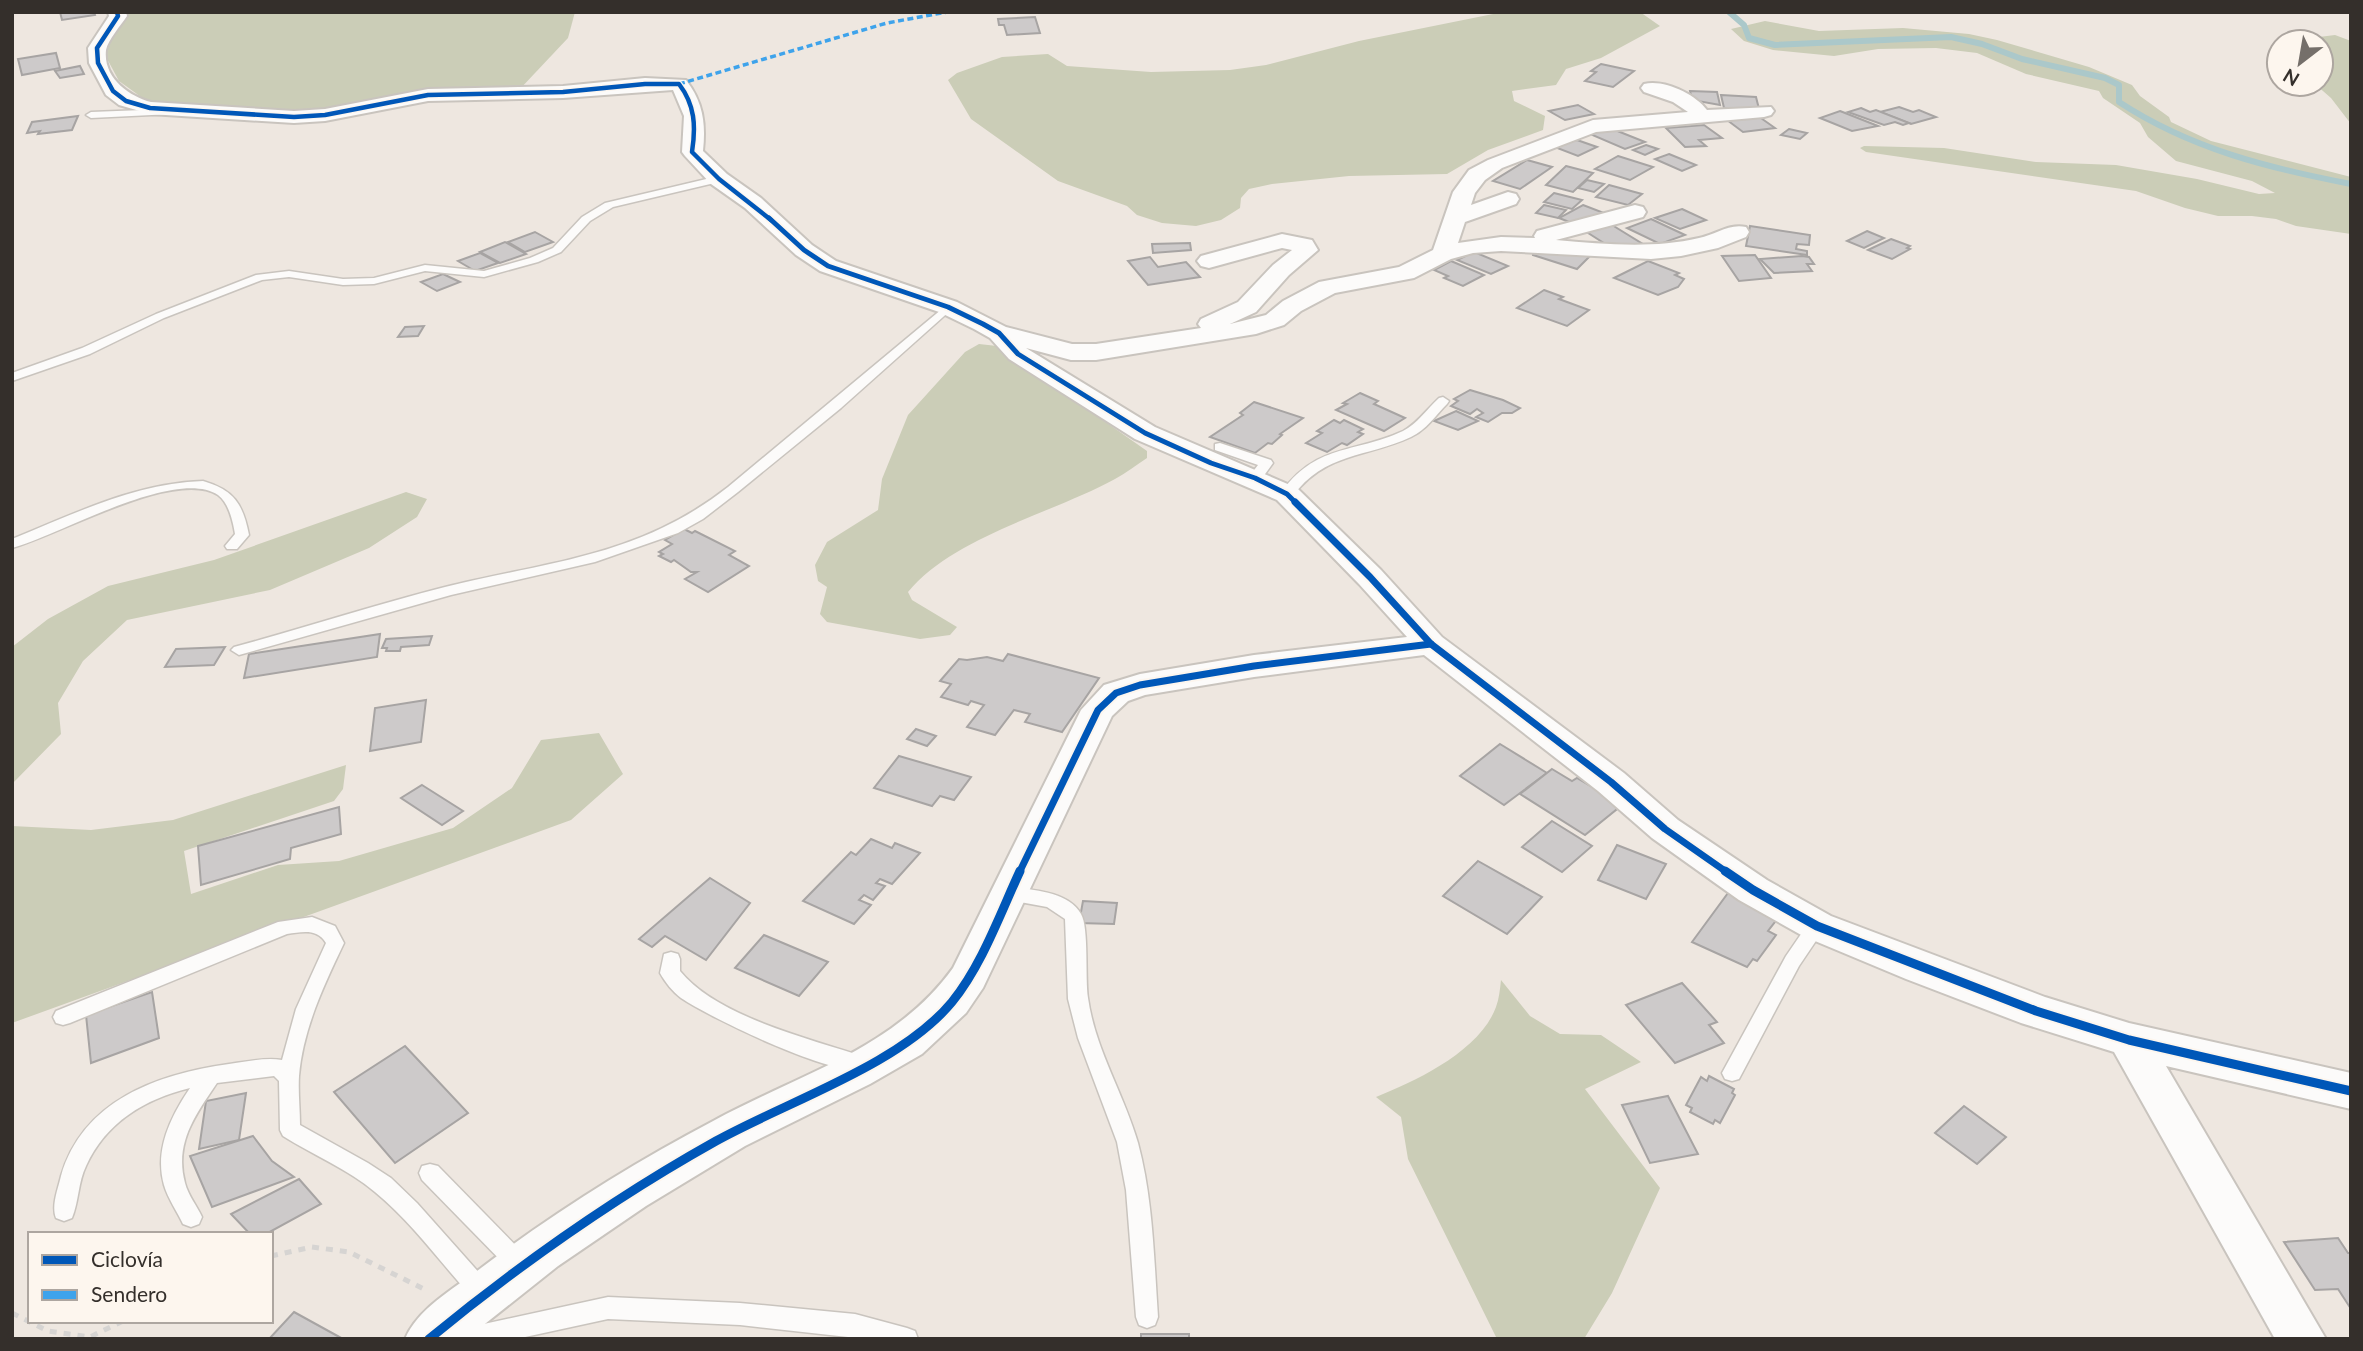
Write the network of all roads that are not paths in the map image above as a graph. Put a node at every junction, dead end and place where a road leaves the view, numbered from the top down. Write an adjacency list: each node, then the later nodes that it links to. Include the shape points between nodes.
1 (117, 12): 3 (street, via 96,55 113,91 126,101)
2 (1651, 88): 6 (street, via 1685,101)
3 (175, 111): 5 (lane); 7 (street, via 294,117 428,94 563,92 672,83 689,94 695,114 692,152)
4 (1764, 111): 6 (street)
5 (91, 115)
6 (1701, 117): 10 (street, via 1593,126 1556,138 1477,175)
7 (719, 179): 15 (street, via 828,266); 18 (lane, via 609,205 586,219 557,250 484,274 425,268 374,281 343,282 289,274 260,276 86,351)
8 (1508, 199): 10 (street)
9 (1634, 212): 12 (street)
10 (1453, 219): 13 (street)
11 (1738, 232): 12 (street, via 1675,250)
12 (1519, 244): 13 (street, via 1472,246)
13 (1443, 254): 17 (street, via 1406,273 1328,287 1275,320 1247,329)
14 (1209, 261): 17 (street, via 1282,241 1304,245 1306,250 1247,307)
15 (948, 307): 16 (street); 26 (lane, via 837,407 703,512 674,529 568,565 424,597)
16 (999, 333): 17 (street, via 1071,352); 21 (street, via 1017,354 1144,433)
17 (1166, 341)
18 (12, 377)
19 (1443, 401): 22 (lane, via 1409,432 1311,467)
20 (1220, 447): 21 (lane, via 1266,463)
21 (1255, 478): 22 (street)
22 (1287, 494): 25 (street)
23 (12, 544): 24 (lane, via 135,496 197,486 221,492 232,505 242,535)
24 (232, 546)
25 (1432, 644): 27 (street, via 1254,666 1115,693 1098,710); 28 (street, via 1665,829 1753,890)
26 (239, 650)
27 (1009, 894): 32 (street, via 957,999 909,1042); 41 (lane, via 1045,899 1068,908 1074,917 1077,999 1127,1142 1137,1190)
28 (1817, 926): 31 (street, via 2023,1006); 33 (lane, via 1785,971)
29 (671, 959): 32 (lane, via 670,973 686,992 827,1057)
30 (62, 1017): 35 (lane, via 285,927 312,924 328,930 335,943 305,1007)
31 (2129, 1040): 36 (street); 44 (street)
32 (867, 1065): 40 (street, via 659,1174)
33 (1731, 1073)
34 (209, 1078): 35 (lane, via 279,1067); 38 (lane, via 156,1089 122,1106 94,1135 75,1166); 39 (lane, via 182,1115 172,1148 174,1183)
35 (289, 1078): 42 (lane, via 290,1130 383,1184 413,1214)
36 (2351, 1091)
37 (430, 1173): 40 (lane)
38 (64, 1211)
39 (191, 1217)
40 (521, 1266): 42 (street)
41 (1147, 1317)
42 (454, 1318): 43 (lane, via 470,1338 608,1308 855,1325)
43 (907, 1339)
44 (2302, 1339)

